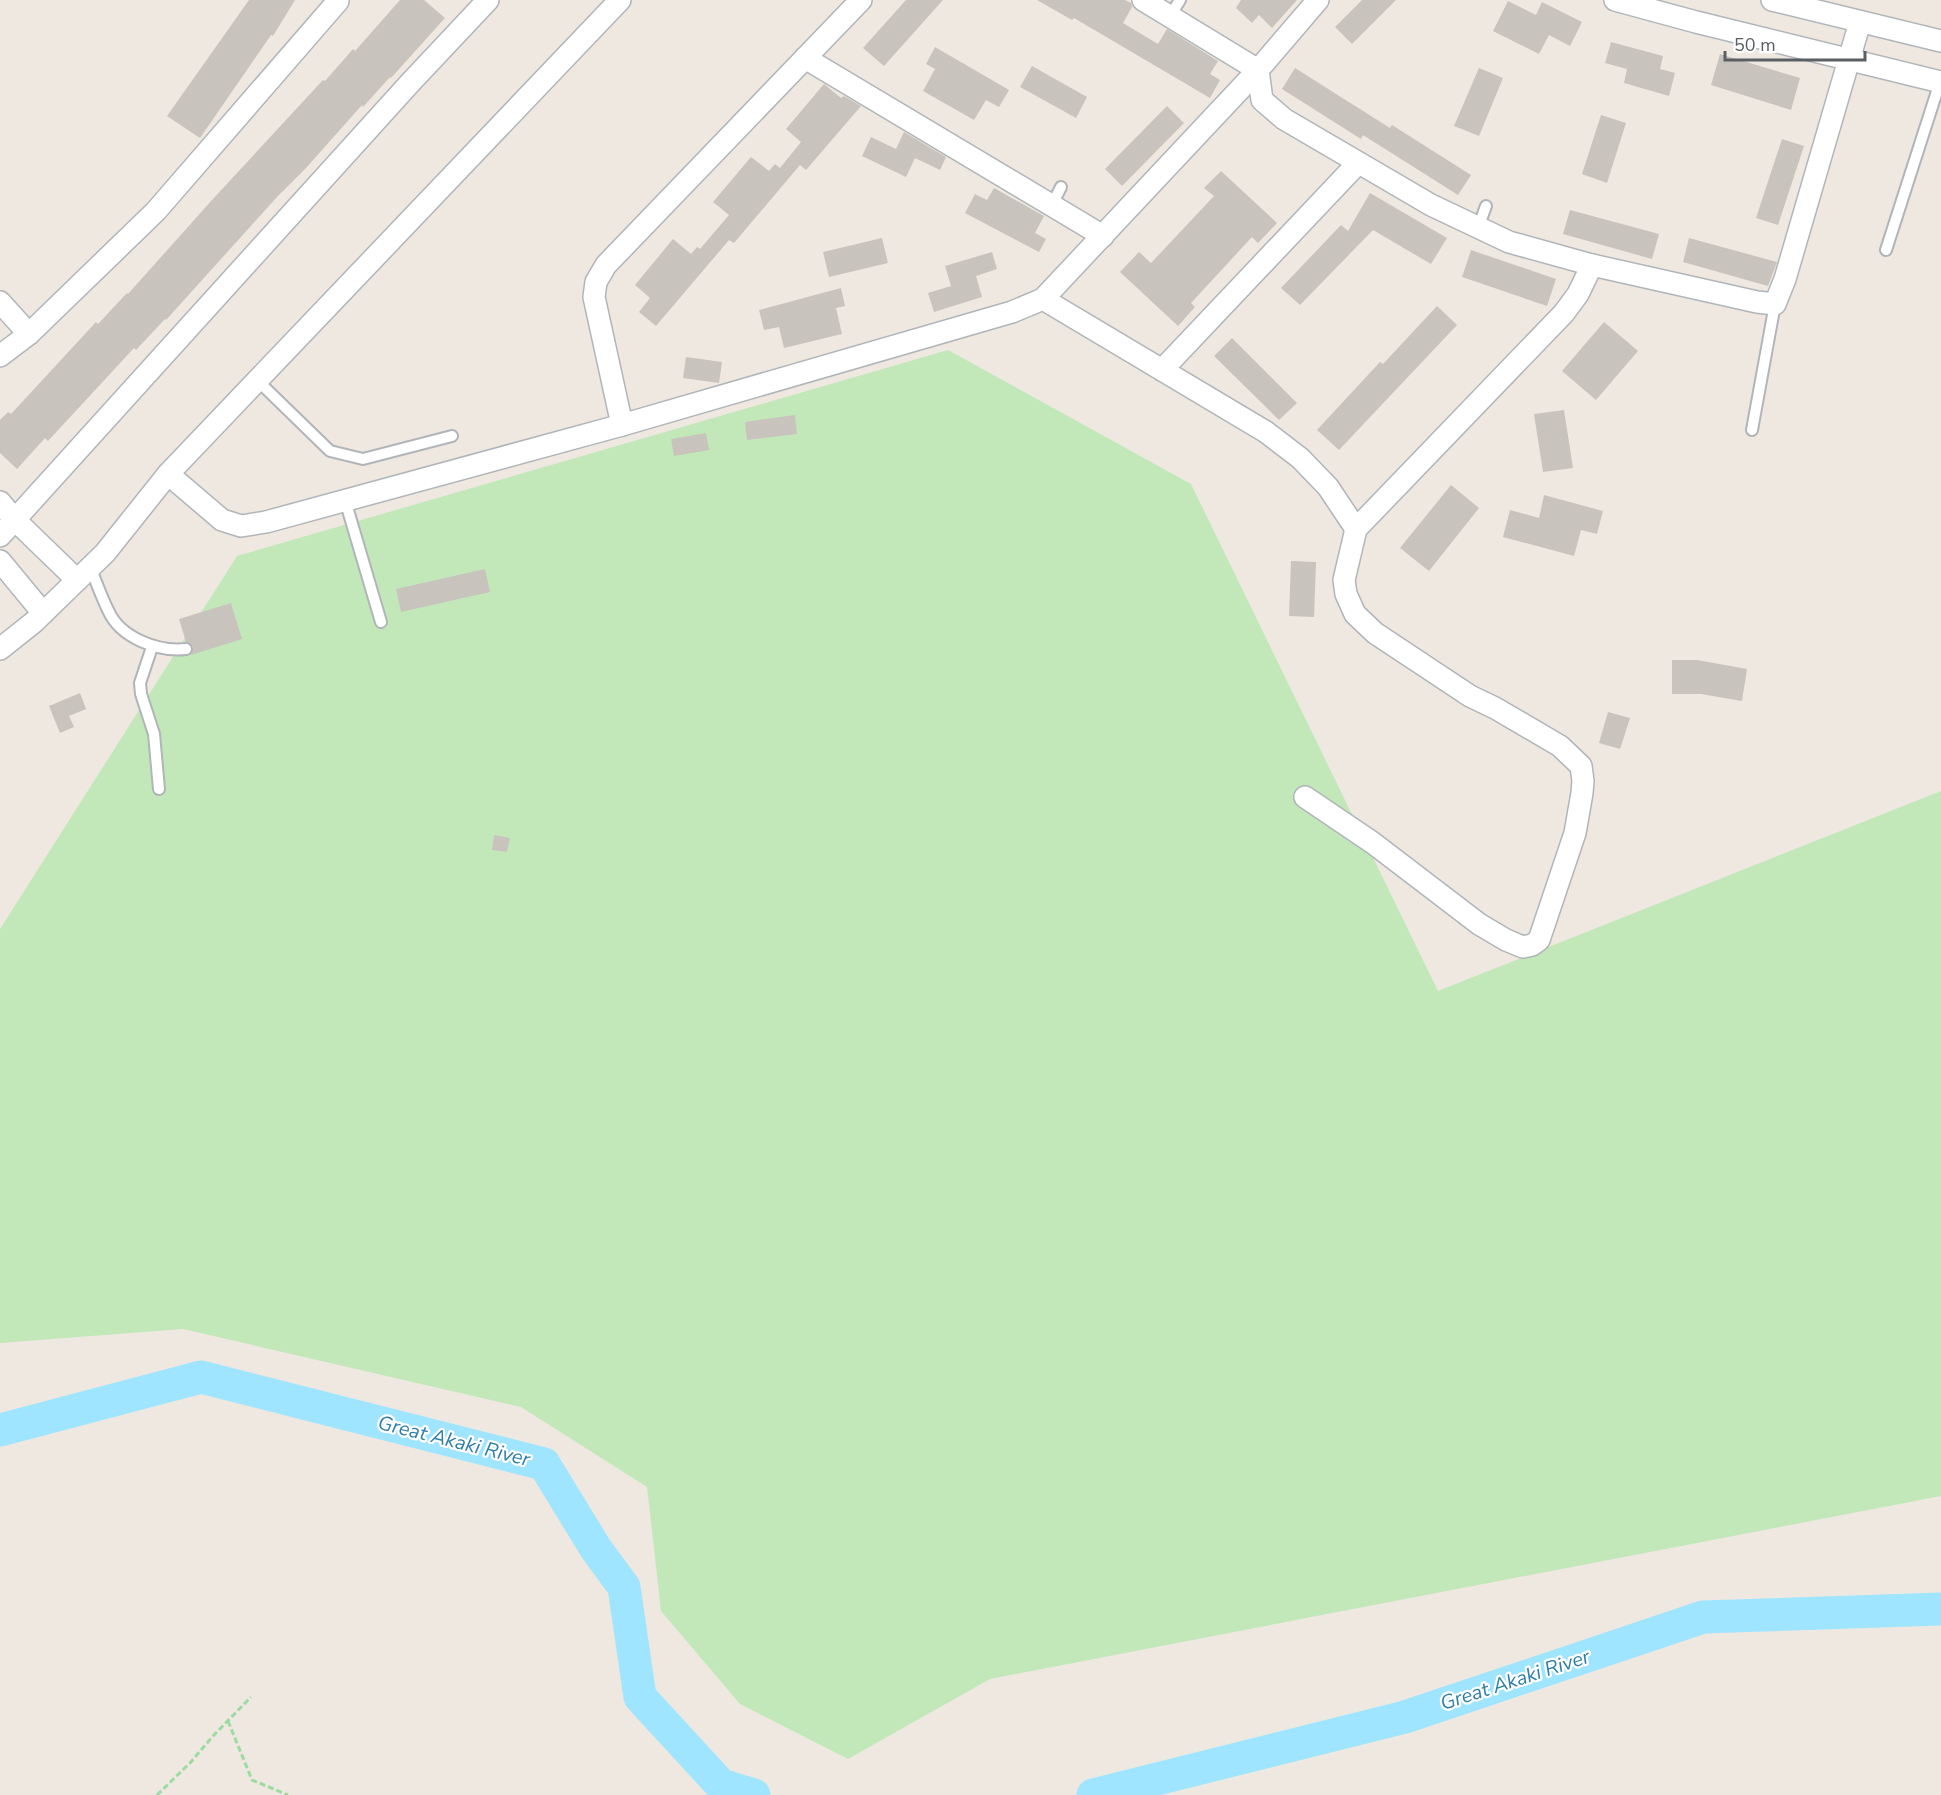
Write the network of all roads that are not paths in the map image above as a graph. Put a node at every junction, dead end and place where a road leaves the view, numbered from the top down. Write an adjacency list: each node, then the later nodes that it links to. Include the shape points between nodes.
1 (338, 0): 25 (street, via 156,211)
2 (488, 0): 35 (street)
3 (620, 0): 28 (street)
4 (861, 0): 12 (street)
5 (1143, 0): 9 (street)
6 (1318, 0): 14 (street)
7 (1615, 0): 13 (street)
8 (1772, 0): 10 (street)
9 (1175, 8): 14 (street)
10 (1860, 22): 11 (street); 13 (street)
11 (1941, 41)
12 (806, 58): 19 (street, via 1056,196); 29 (street, via 606,265 596,282 594,297)
13 (1848, 60): 15 (street); 24 (street)
14 (1258, 70): 16 (street, via 1262,100 1284,119); 19 (street)
15 (1941, 82): 20 (lane)
16 (1358, 162): 18 (street); 27 (street)
17 (1486, 206): 18 (lane)
18 (1478, 228): 21 (street, via 1509,242)
19 (1103, 236): 22 (street)
20 (1886, 250)
21 (1592, 265): 24 (street); 36 (street, via 1564,313 1452,418)
22 (1043, 299): 27 (street); 29 (street, via 1012,312)
23 (0, 302): 25 (street)
24 (1775, 304): 30 (lane)
25 (28, 334): 26 (street)
26 (0, 356)
27 (1162, 370): 36 (street, via 1266,432 1300,458 1328,487)
28 (258, 381): 31 (lane, via 330,451 363,459); 32 (street)
29 (622, 425): 33 (street)
30 (1752, 429)
31 (452, 436)
32 (168, 474): 33 (street, via 222,520 241,526); 39 (street)
33 (345, 500): 41 (lane)
34 (0, 502): 35 (street)
35 (15, 520): 37 (street); 39 (street)
36 (1356, 529): 46 (street, via 1344,580 1355,615 1470,696 1560,746 1581,766 1583,781 1575,833 1539,940 1523,947 1479,924)
37 (0, 536)
38 (0, 561): 40 (street)
39 (84, 574): 40 (street); 42 (lane, via 122,629)
40 (43, 613): 43 (street)
41 (381, 622)
42 (152, 647): 44 (lane); 45 (lane, via 140,683 154,734)
43 (0, 649)
44 (186, 649)
45 (159, 789)
46 (1305, 797)

